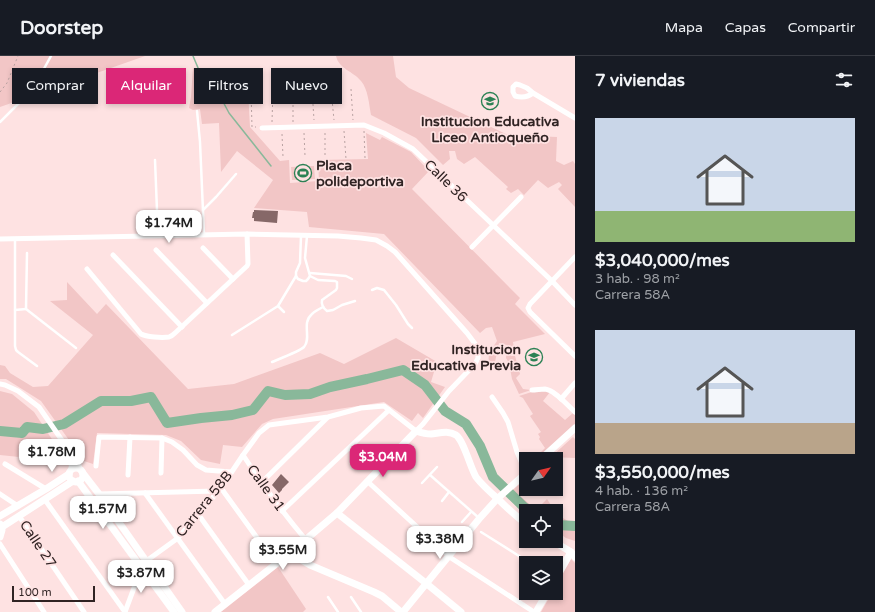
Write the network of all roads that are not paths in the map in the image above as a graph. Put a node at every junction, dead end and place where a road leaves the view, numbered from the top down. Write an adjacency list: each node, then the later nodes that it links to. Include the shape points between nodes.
1 (52, 56): 5 (lane, via 25,97)
2 (533, 93): 4 (street)
3 (197, 111): 10 (lane)
4 (575, 118)
5 (0, 122)
6 (262, 128): 11 (street, Calle 36, via 364,125 384,133 413,149)
7 (155, 160): 15 (lane)
8 (236, 174): 10 (lane)
9 (522, 197): 11 (street)
10 (202, 210): 13 (lane)
11 (493, 226): 19 (street); 30 (street, Calle 36)
12 (247, 234): 13 (street); 14 (street); 28 (street, via 248,264)
13 (204, 235): 15 (street)
14 (301, 235): 16 (street); 27 (lane, via 300,263)
15 (158, 236): 18 (street)
16 (308, 236): 26 (lane, via 305,258); 56 (street, via 361,238 376,240 387,246 476,345 478,358 475,364 448,391)
17 (0, 239): 18 (street)
18 (15, 239): 38 (lane)
19 (472, 247)
20 (203, 248): 28 (street)
21 (156, 250): 33 (street)
22 (26, 253): 37 (lane)
23 (113, 255): 40 (street)
24 (575, 257): 30 (street)
25 (87, 269): 40 (street, via 144,336 168,337)
26 (310, 274): 27 (lane, via 308,279 303,281); 29 (lane, via 346,276); 36 (lane, via 318,280 337,282 336,290 322,300)
27 (296, 276): 35 (lane)
28 (233, 279): 33 (street)
29 (352, 279)
30 (552, 281): 34 (street, Calle 36); 44 (street, via 528,308)
31 (372, 290): 41 (lane, via 384,290)
32 (355, 301): 36 (lane, via 330,311)
33 (207, 303): 40 (street)
34 (575, 305)
35 (278, 306): 39 (lane); 42 (lane)
36 (323, 307): 45 (lane, via 308,318 307,341 303,348)
37 (26, 309): 38 (lane); 43 (lane)
38 (15, 310): 46 (lane, via 16,350)
39 (284, 312)
40 (182, 327)
41 (412, 328)
42 (232, 335)
43 (76, 348)
44 (575, 356)
45 (272, 362)
46 (37, 366)
47 (575, 383): 51 (street)
48 (0, 384): 60 (street, via 18,391 39,407)
49 (532, 390): 51 (street, via 545,389)
50 (492, 398): 62 (street, via 504,413)
51 (561, 399): 53 (street)
52 (389, 410): 54 (street, Carrera 58B, via 384,406 377,406); 56 (street, Carrera 58B); 87 (street)
53 (575, 412)
54 (328, 417): 61 (street, Carrera 58B, via 269,425 259,433); 75 (street, Carrera 58B)
55 (575, 428): 59 (main road)
56 (416, 430): 74 (main road); 83 (main road, via 431,434 447,432 457,436 470,466 482,484)
57 (130, 437): 58 (street); 64 (street, via 99,437); 70 (street)
58 (162, 438): 68 (street, via 172,442 206,470); 69 (street)
59 (549, 452)
60 (72, 455): 66 (street); 67 (street)
61 (243, 455): 68 (street, Carrera 58B); 75 (street, Calle 31)
62 (519, 457)
63 (5, 464): 77 (street)
64 (96, 466)
65 (437, 467): 71 (lane)
66 (81, 471): 67 (main road, via 77,468); 73 (main road, via 80,480); 82 (main road)
67 (70, 472): 73 (main road, via 70,477); 77 (main road)
68 (231, 472): 78 (street, Carrera 58B)
69 (161, 473)
70 (128, 475)
71 (430, 475): 76 (lane); 79 (lane)
72 (519, 478): 83 (main road)
73 (76, 481): 84 (main road); 108 (main road)
74 (367, 481): 88 (main road); 105 (street)
75 (262, 483): 87 (street, Calle 31)
76 (422, 483)
77 (46, 489): 86 (main road)
78 (219, 489): 80 (street); 90 (street, Carrera 58B); 107 (street)
79 (449, 492): 85 (lane); 89 (lane)
80 (145, 493): 82 (street); 99 (street)
81 (0, 494): 86 (street, Calle 27)
82 (99, 494): 108 (main road)
83 (497, 498): 93 (main road); 94 (main road)
84 (45, 500): 92 (main road); 119 (street)
85 (442, 501)
86 (18, 506): 91 (main road)
87 (282, 511): 100 (street, Calle 31)
88 (337, 512): 100 (main road); 110 (main road)
89 (471, 512): 94 (lane); 95 (lane)
90 (198, 514): 99 (street, Carrera 58B); 111 (street)
91 (0, 516)
92 (19, 516): 96 (main road); 118 (street, Calle 27)
93 (519, 518)
94 (479, 519): 105 (main road)
95 (462, 522)
96 (1, 525): 98 (main road)
97 (481, 532): 106 (lane)
98 (0, 537)
99 (178, 538): 108 (street, Carrera 58B, via 148,559); 115 (street)
100 (306, 540): 103 (main road)
101 (0, 544): 116 (street)
102 (563, 548): 104 (main road)
103 (290, 553): 107 (main road); 125 (main road, via 310,565 382,596)
104 (573, 555): 109 (main road)
105 (449, 556): 110 (main road); 127 (street)
106 (519, 556)
107 (276, 564): 111 (main road)
108 (145, 565): 119 (street, Carrera 58B); 120 (main road); 121 (main road)
109 (563, 569)
110 (427, 584): 125 (main road); 126 (main road)
111 (249, 585): 115 (main road)
112 (328, 597): 123 (lane)
113 (351, 597): 124 (lane)
114 (543, 600): 127 (main road)
115 (225, 604): 122 (main road)
116 (39, 609): 117 (street)
117 (44, 612)
118 (84, 612)
119 (125, 612)
120 (174, 612)
121 (182, 612)
122 (215, 612)
123 (338, 612)
124 (361, 612)
125 (402, 612)
126 (461, 612)
127 (535, 612)

